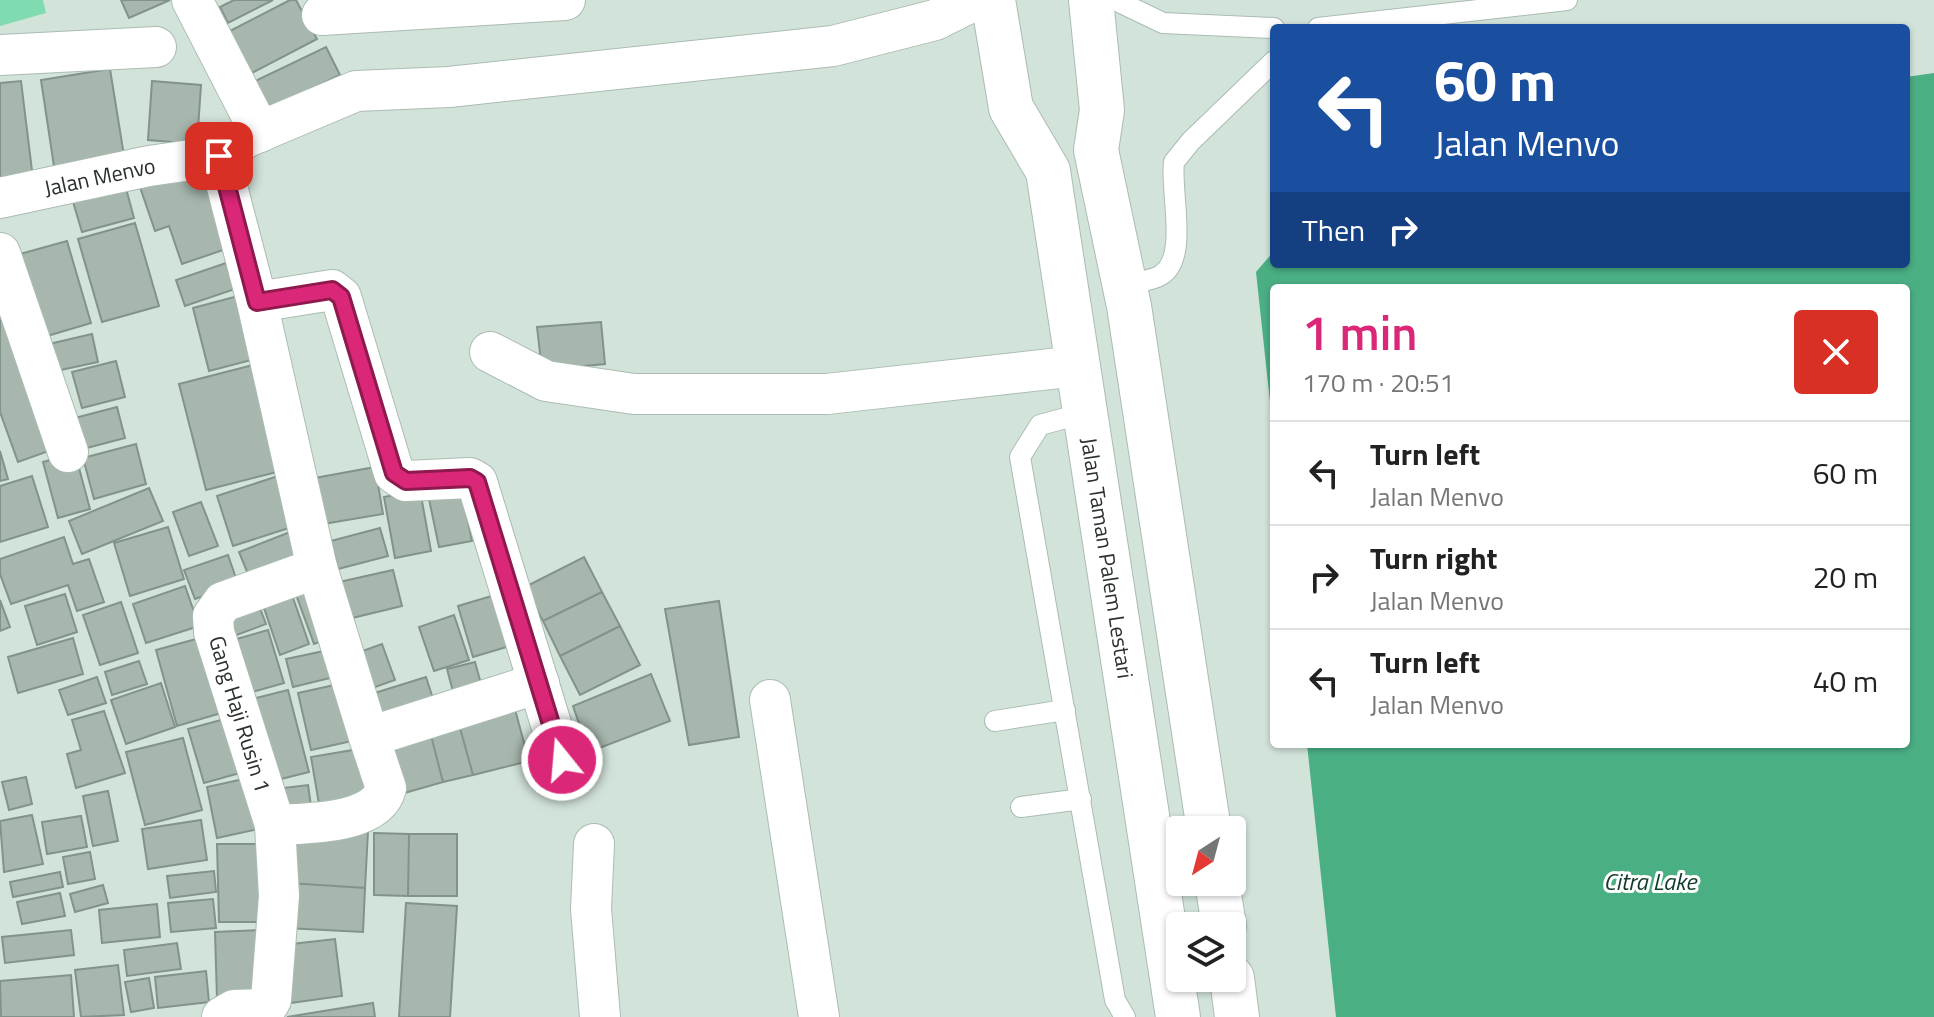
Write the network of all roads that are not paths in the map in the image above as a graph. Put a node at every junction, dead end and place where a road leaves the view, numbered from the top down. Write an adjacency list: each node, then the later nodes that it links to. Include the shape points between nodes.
1 (192, 0): 14 (street)
2 (565, 0): 8 (street)
3 (975, 0): 14 (street, via 935,20 833,46 449,87 356,91)
4 (993, 0): 21 (street, Jalan Taman Palem Lestari, via 1011,108 1048,171)
5 (1091, 0): 18 (street, via 1102,110 1096,150)
6 (1115, 0): 10 (lane, via 1163,23)
7 (1567, 0): 9 (lane)
8 (322, 15)
9 (1354, 24)
10 (1270, 28)
11 (156, 47): 12 (street)
12 (0, 55)
13 (1270, 65): 18 (lane, via 1174,162 1173,263 1161,276)
14 (260, 132): 15 (street)
15 (219, 156): 16 (street, Jalan Menvo); 19 (street)
16 (0, 198)
17 (0, 253): 23 (street)
18 (1125, 285): 33 (street)
19 (257, 302): 24 (street); 25 (street, via 332,290 341,297 394,473 406,481 477,482)
20 (490, 352): 21 (street, via 546,381 648,394 827,394)
21 (1077, 366): 22 (street, Jalan Taman Palem Lestari)
22 (1084, 413): 27 (lane, via 1040,425 1020,457); 41 (street, Jalan Taman Palem Lestari)
23 (68, 452)
24 (317, 568): 29 (street); 34 (street, Gang Haji Rusin 1, via 223,602 213,616)
25 (539, 683): 29 (street); 30 (street)
26 (770, 700): 39 (street)
27 (1065, 710): 28 (lane); 31 (lane)
28 (995, 721)
29 (369, 737): 34 (street, via 386,788 376,804 360,814)
30 (562, 760)
31 (1081, 799): 32 (lane); 40 (lane, via 1115,1000)
32 (1021, 807)
33 (1207, 816)
34 (275, 825): 37 (street, Gang Haji Rusin 1, via 279,896 273,995 265,1009 234,1010)
35 (594, 844): 38 (street, via 591,909)
36 (1234, 992): 42 (street)
37 (222, 1017)
38 (600, 1017)
39 (819, 1017)
40 (1125, 1017)
41 (1178, 1017)
42 (1237, 1017)

